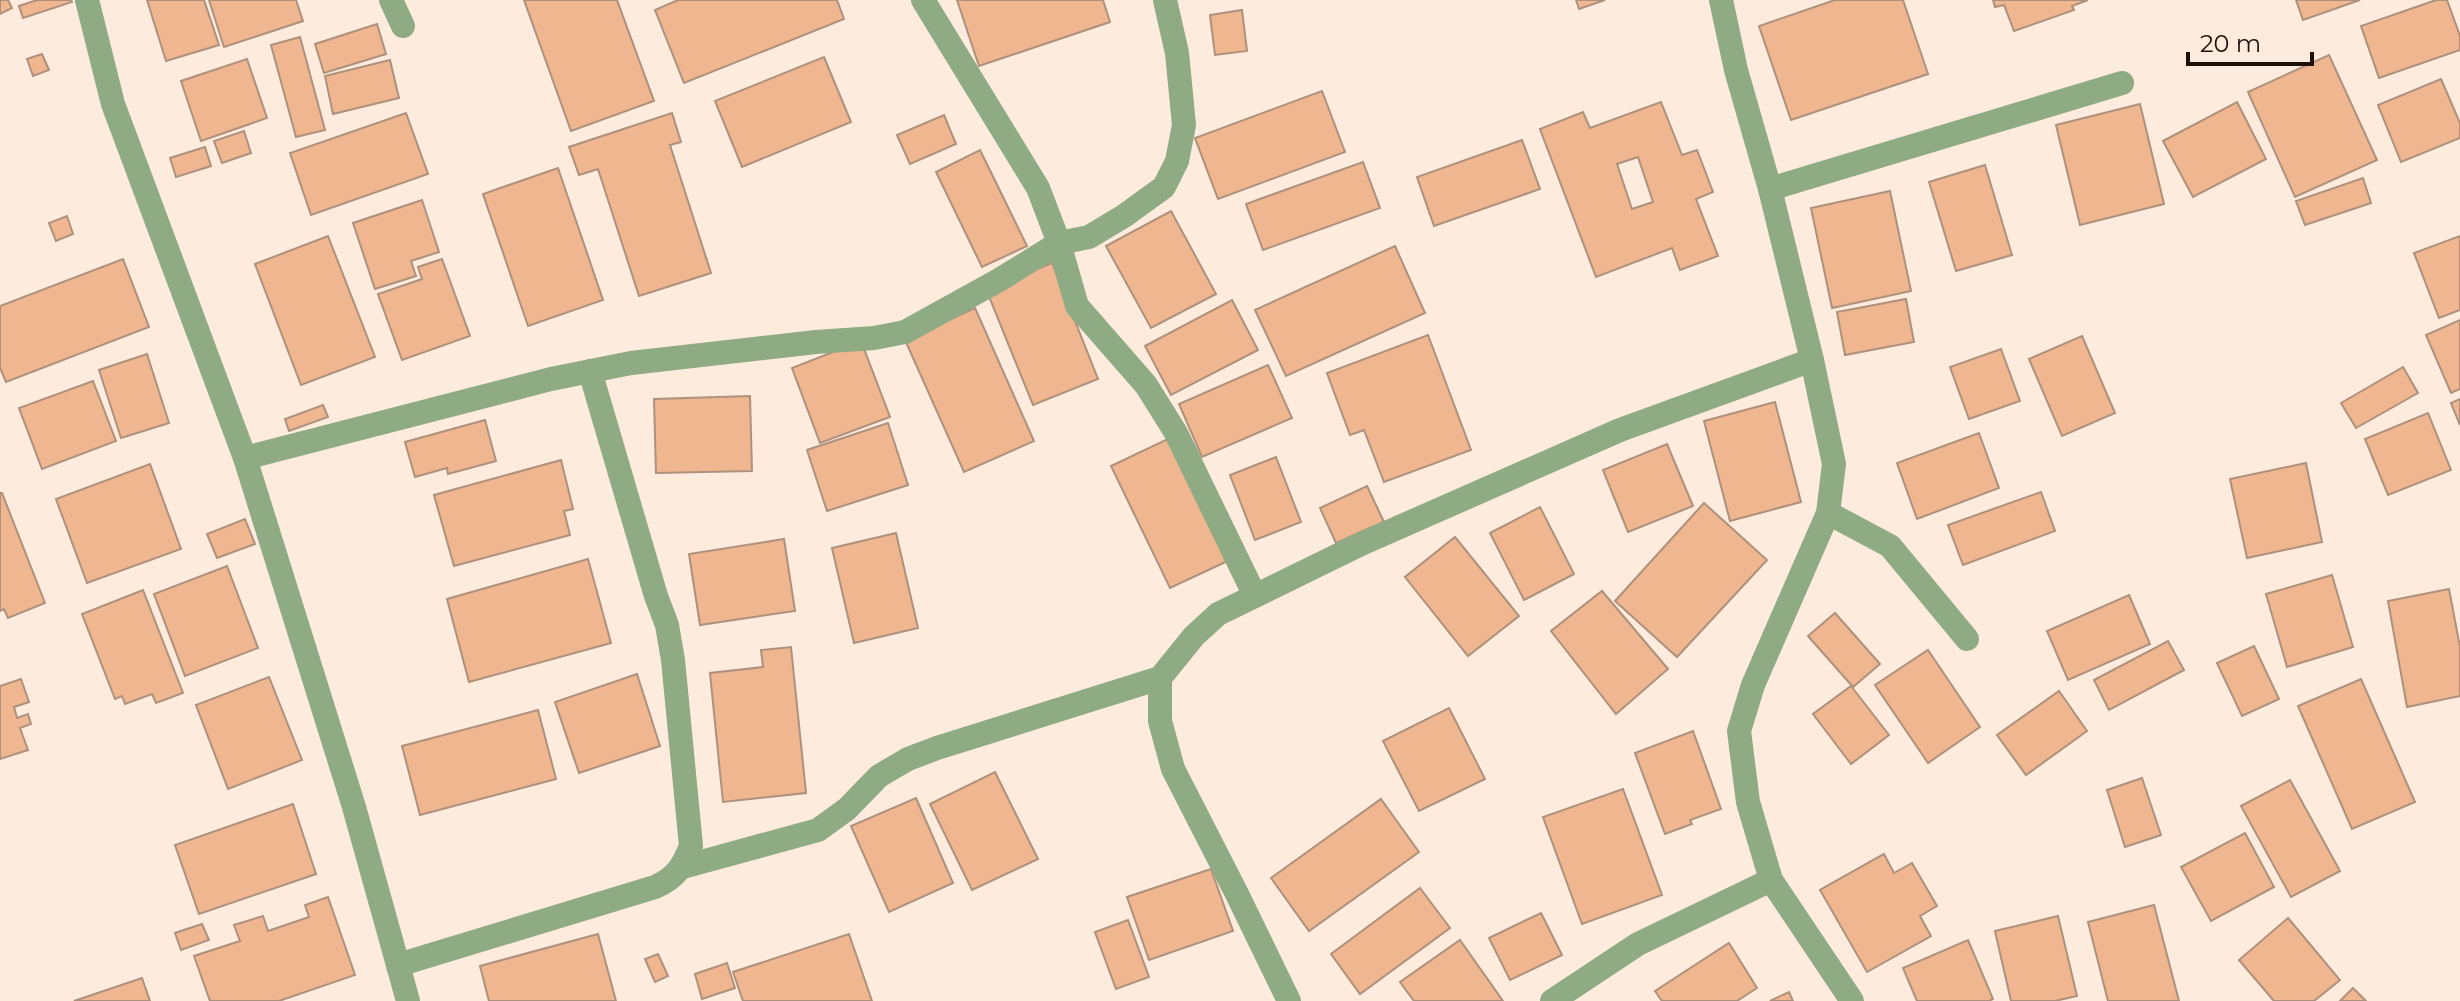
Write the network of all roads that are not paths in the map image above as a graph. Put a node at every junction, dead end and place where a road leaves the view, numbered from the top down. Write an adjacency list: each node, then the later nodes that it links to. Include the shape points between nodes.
1 (87, 0): 12 (street, via 113,104)
2 (391, 0): 6 (street)
3 (923, 0): 9 (street, via 1038,188)
4 (1165, 0): 9 (street, via 1184,125 1177,161 1164,187 1124,216 1089,237)
5 (1721, 0): 8 (street)
6 (403, 26)
7 (2122, 83): 8 (street)
8 (1770, 189): 10 (street)
9 (1059, 243): 11 (street, via 905,332); 14 (street, via 1077,306 1146,385 1176,433)
10 (1812, 360): 13 (street, via 1834,464); 14 (street, via 1620,430)
11 (590, 371): 12 (street); 17 (street, via 667,625 691,846)
12 (245, 458): 19 (street)
13 (1828, 513): 15 (street, via 1890,546); 18 (street, via 1753,685 1739,731 1748,802)
14 (1255, 596): 16 (street, via 1218,614)
15 (1967, 639)
16 (1160, 678): 17 (street, via 908,759 879,776 818,830); 21 (street, via 1160,721 1173,769)
17 (683, 867): 19 (street, via 655,887)
18 (1771, 880): 22 (street, via 1638,944); 23 (street)
19 (398, 965): 20 (street)
20 (408, 1001)
21 (1289, 1001)
22 (1552, 1001)
23 (1852, 1001)

